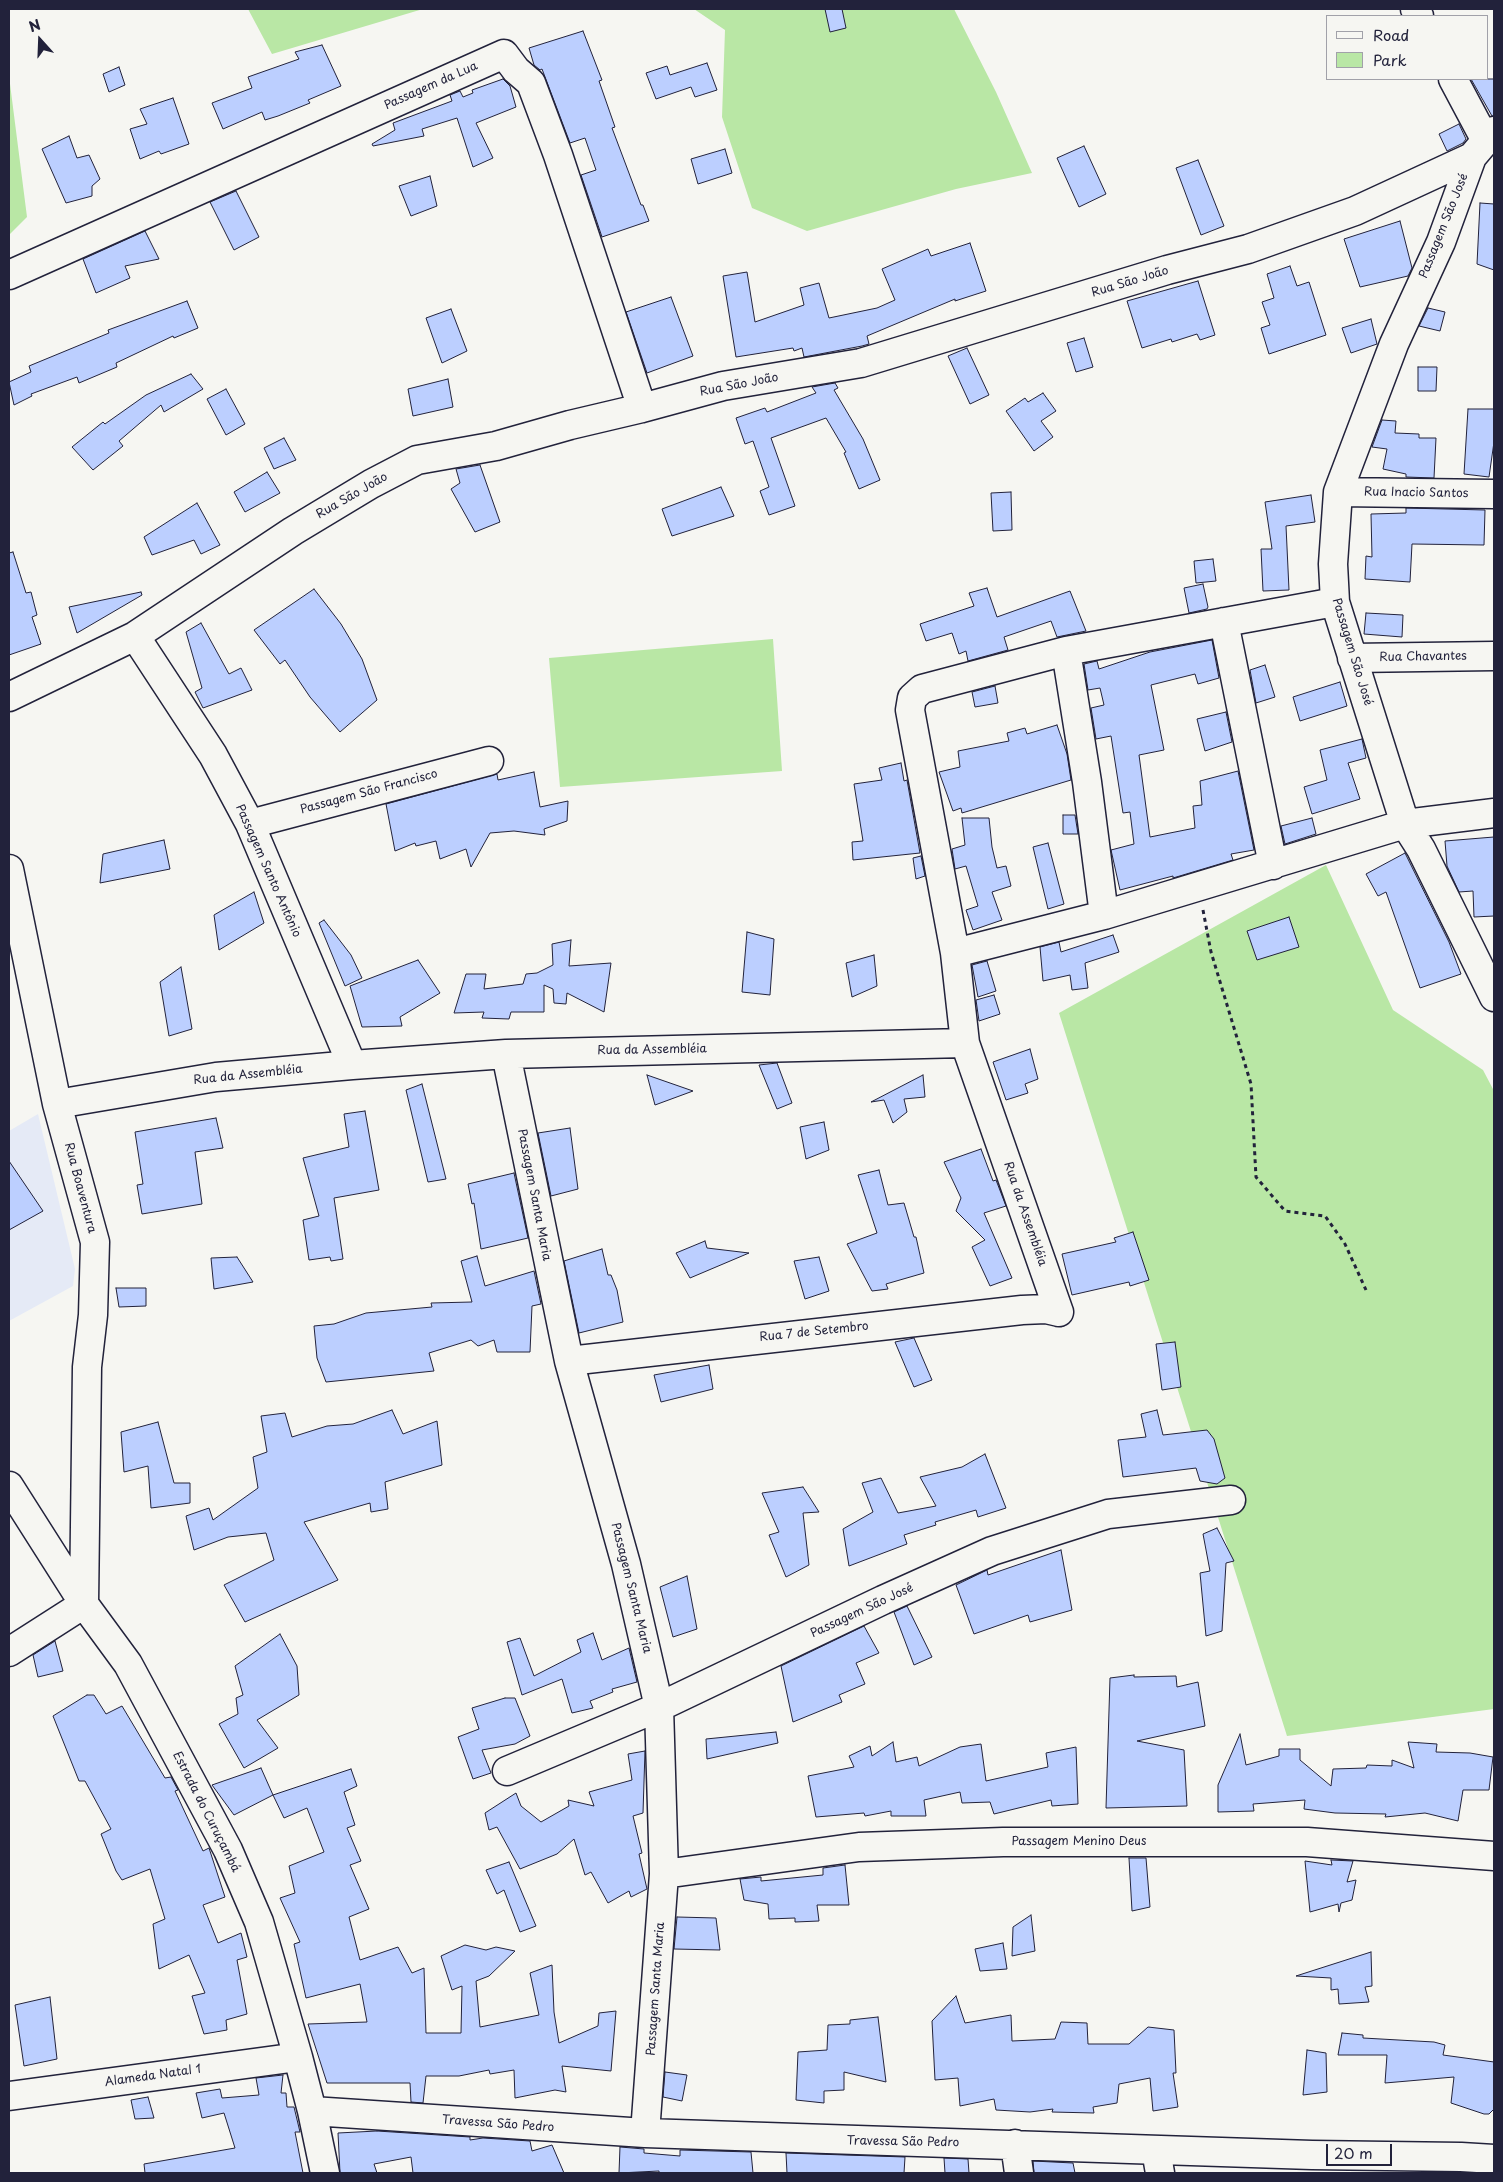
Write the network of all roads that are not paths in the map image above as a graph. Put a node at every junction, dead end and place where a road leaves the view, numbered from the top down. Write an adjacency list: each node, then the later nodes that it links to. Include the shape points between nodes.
1 (1453, 80): 2 (street)
2 (1484, 143): 4 (street, Rua São João, via 1356,210 1248,249 861,363 723,386); 5 (street, Passagem São José, via 1394,344)
3 (9, 275): 4 (street, Passagem da Lua, via 504,54 531,82)
4 (642, 408): 9 (street, Rua São João, via 496,446 417,460 292,530)
5 (1338, 492): 6 (street, Rua Inacio Santos); 7 (street, Passagem São José)
6 (1494, 494)
7 (1334, 602): 8 (street); 12 (street, Passagem São José)
8 (1224, 622): 10 (street); 18 (street)
9 (135, 636): 13 (street, Rua São João); 16 (street, Passagem Santo Antônio, via 213,755)
10 (1066, 651): 21 (street); 22 (street, via 922,689 912,698 910,710)
11 (1494, 656): 12 (street, Rua Chavantes)
12 (1352, 658): 17 (street, Passagem São José)
13 (9, 698)
14 (488, 761): 16 (street, Passagem São Francisco)
15 (1494, 813): 17 (street)
16 (250, 824): 26 (street, Passagem Santo Antônio)
17 (1406, 824): 18 (street); 23 (street, Passagem São José)
18 (1273, 865): 21 (street)
19 (9, 868): 20 (street, Rua Boaventura)
20 (12, 899): 27 (street, Rua Boaventura)
21 (1104, 915): 22 (street)
22 (955, 953): 24 (street)
23 (1494, 997)
24 (965, 1044): 25 (street, Rua da Assembléia); 28 (street, Rua da Assembléia)
25 (506, 1054): 26 (street, Rua da Assembléia); 29 (street, Passagem Santa Maria)
26 (352, 1064): 27 (street, Rua da Assembléia, via 216,1077)
27 (57, 1104): 32 (street, Rua Boaventura, via 95,1242 87,1367)
28 (1059, 1312): 29 (street, Rua 7 de Setembro, via 1022,1310)
29 (569, 1361): 34 (street, Passagem Santa Maria, via 626,1564)
30 (9, 1486): 32 (street, Estrada do Curuçambá)
31 (1231, 1500): 34 (street, Passagem São José, via 1108,1514 992,1551)
32 (84, 1604): 33 (street); 38 (street, Estrada do Curuçambá, via 128,1664 228,1850 259,1922)
33 (9, 1652)
34 (659, 1707): 35 (street, Passagem São José); 37 (street, Passagem Santa Maria)
35 (507, 1771)
36 (1494, 1856): 37 (street, Passagem Menino Deus, via 1307,1842 1003,1842 859,1847)
37 (664, 1874): 41 (street, Passagem Santa Maria)
38 (298, 2057): 39 (street, Alameda Natal 1); 40 (street, Estrada do Curuçambá)
39 (9, 2096)
40 (312, 2111): 41 (street, Travessa São Pedro); 47 (street, Estrada do Curuçambá)
41 (645, 2133): 42 (street, Travessa São Pedro)
42 (1015, 2144): 44 (street, Travessa São Pedro); 48 (street)
43 (1494, 2159): 46 (street, Travessa São Pedro)
44 (1158, 2162): 45 (street, Travessa São Pedro)
45 (1314, 2164): 46 (street, Travessa São Pedro)
46 (1463, 2165)
47 (325, 2173)
48 (1020, 2173)

